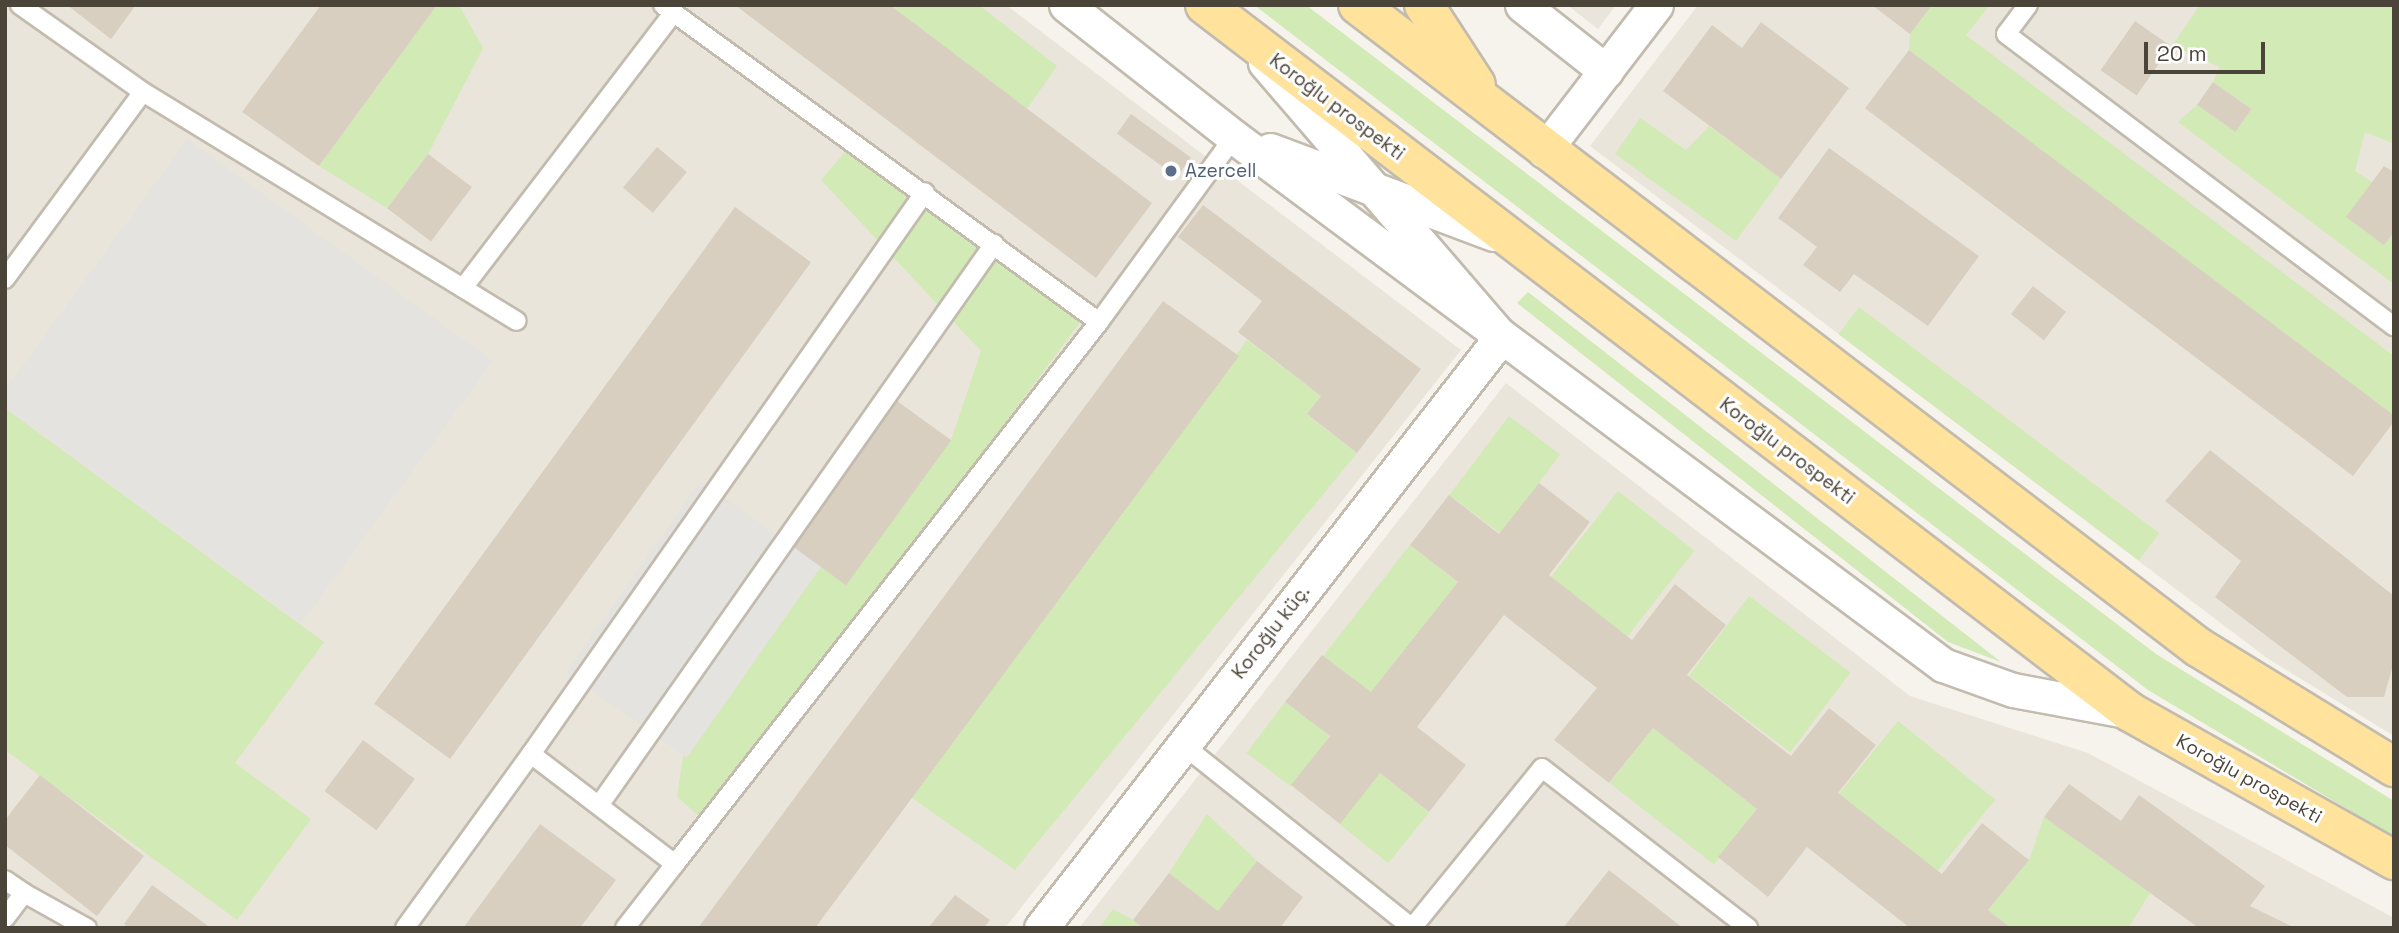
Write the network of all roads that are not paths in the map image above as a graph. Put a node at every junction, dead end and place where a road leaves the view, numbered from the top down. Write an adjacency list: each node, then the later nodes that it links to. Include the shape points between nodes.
1 (20, 5): 12 (lane)
2 (1066, 5): 14 (street)
3 (1205, 5): 10 (main road, Koroğlu prospekti)
4 (1358, 5): 13 (main road)
5 (1424, 5): 13 (main road)
6 (1522, 5): 11 (street)
7 (1657, 5): 11 (street)
8 (2028, 5): 24 (lane, via 2006,34)
9 (668, 9): 17 (lane); 21 (lane)
10 (1234, 28): 16 (street); 18 (main road, Koroğlu prospekti)
11 (1606, 71): 15 (street)
12 (143, 92): 20 (lane); 21 (lane)
13 (1492, 110): 15 (main road)
14 (1234, 137): 16 (street); 23 (lane); 25 (street)
15 (1544, 152): 29 (main road, via 2198,647)
16 (1373, 189): 18 (street); 25 (street)
17 (925, 192): 19 (lane); 28 (lane)
18 (1511, 240): 26 (main road, Koroğlu prospekti)
19 (994, 244): 23 (lane); 30 (lane)
20 (5, 279)
21 (463, 288): 22 (lane)
22 (516, 321)
23 (1099, 322): 32 (lane)
24 (2394, 326)
25 (1501, 337): 26 (street, via 1943,665 2013,690); 27 (street, Koroğlu küç.)
26 (2130, 712): 31 (main road, Koroğlu prospekti)
27 (1183, 745): 39 (street, Koroğlu küç.); 40 (lane)
28 (531, 754): 30 (lane); 38 (lane)
29 (2394, 768)
30 (600, 804): 32 (lane)
31 (2394, 860)
32 (676, 864): 36 (lane)
33 (5, 880): 34 (lane)
34 (24, 892): 35 (lane); 37 (lane)
35 (5, 918)
36 (626, 927)
37 (87, 928)
38 (405, 928)
39 (1041, 928)
40 (1412, 928): 41 (lane, via 1542,768)
41 (1748, 928)

